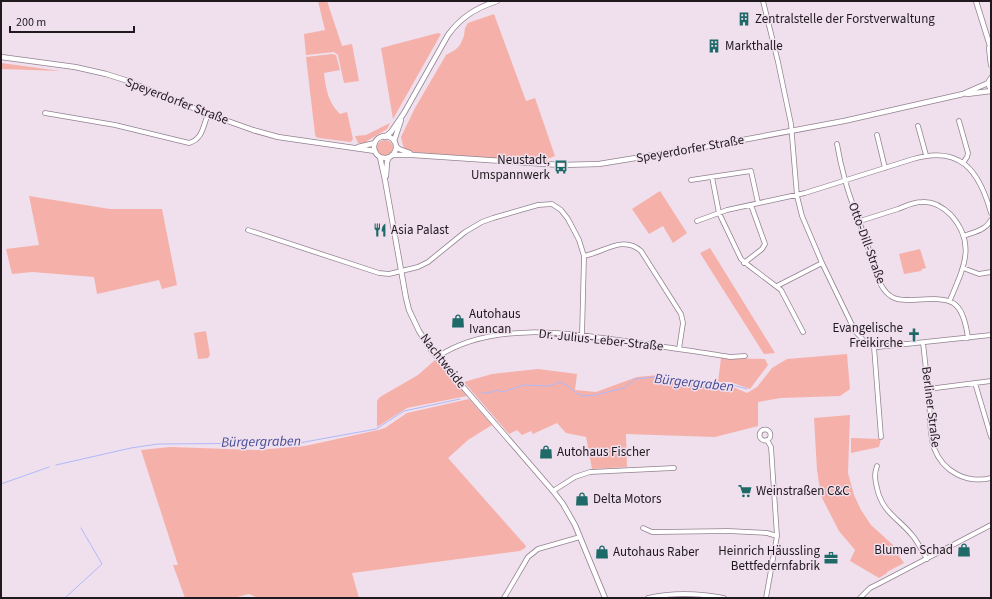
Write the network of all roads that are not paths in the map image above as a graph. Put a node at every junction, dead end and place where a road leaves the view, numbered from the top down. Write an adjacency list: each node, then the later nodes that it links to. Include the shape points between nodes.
1 (497, 1): 13 (street, via 474,10 456,25)
2 (764, 1): 18 (street)
3 (976, 1): 4 (street)
4 (989, 33): 5 (street)
5 (989, 42): 6 (street); 8 (street)
6 (991, 49)
7 (1, 57): 15 (street, Speyerdorfer Straße, via 106,74)
8 (991, 65)
9 (991, 78): 10 (street)
10 (988, 83): 11 (street, Speyerdorfer Straße); 12 (street, Speyerdorfer Straße)
11 (991, 91): 12 (street, Speyerdorfer Straße)
12 (964, 94): 18 (street, Speyerdorfer Straße)
13 (404, 112): 20 (street); 22 (street)
14 (45, 113): 15 (street, via 115,125 189,144 200,136)
15 (208, 114): 24 (street, Speyerdorfer Straße, via 278,137)
16 (959, 121): 30 (street, via 968,153)
17 (918, 126): 27 (street)
18 (792, 131): 26 (street, Speyerdorfer Straße, via 599,164 575,165); 36 (street)
19 (877, 135): 31 (street)
20 (385, 137): 21 (street); 22 (street, via 391,138)
21 (375, 143): 24 (street, Speyerdorfer Straße); 25 (street)
22 (395, 143): 26 (street, Speyerdorfer Straße, via 400,149); 29 (street, via 395,151)
23 (837, 144): 35 (street, Otto-Dill-Straße)
24 (353, 147): 25 (street, Speyerdorfer Straße)
25 (375, 151): 28 (street)
26 (414, 155): 29 (street, Speyerdorfer Straße)
27 (926, 155): 30 (street, via 944,155); 31 (street)
28 (380, 156): 29 (street); 33 (street, Nachtweide)
29 (391, 156): 33 (street, Nachtweide, via 386,162)
30 (962, 163): 40 (street, via 978,178)
31 (884, 168): 35 (street)
32 (712, 177): 34 (street); 37 (street, via 751,171); 39 (street)
33 (385, 180): 50 (street, Nachtweide)
34 (691, 180)
35 (845, 180): 36 (street); 43 (street, Otto-Dill-Straße)
36 (796, 196): 37 (street); 48 (street)
37 (758, 203): 38 (street)
38 (751, 205): 39 (street); 47 (street, via 765,244 762,250)
39 (719, 213): 42 (street); 47 (street)
40 (991, 213)
41 (991, 220): 45 (street, via 983,229)
42 (697, 221)
43 (860, 222): 45 (street, via 917,202 930,202 949,213); 53 (street, Otto-Dill-Straße, via 879,280 889,295 900,300)
44 (248, 230): 50 (street, via 379,273)
45 (964, 236): 49 (street, via 966,251)
46 (584, 256): 50 (street, via 579,240 565,215 556,206 546,203 482,222 424,264); 56 (street); 60 (street, via 624,244 632,245 641,251 681,314 683,323)
47 (744, 262): 52 (street)
48 (822, 263): 52 (street); 59 (street, via 855,331)
49 (963, 268): 51 (street, via 980,274); 53 (street)
50 (401, 272): 62 (street, Nachtweide, via 409,310 424,340)
51 (991, 272)
52 (777, 286): 54 (street)
53 (950, 300): 57 (street, via 962,313)
54 (803, 332)
55 (991, 335): 57 (street)
56 (582, 336): 60 (street, Dr.-Julius-Leber-Straße); 62 (street, Dr.-Julius-Leber-Straße, via 539,333 492,337 459,345)
57 (968, 338): 58 (street)
58 (923, 343): 59 (street); 65 (street, Berliner Straße)
59 (874, 347): 66 (street)
60 (679, 349): 61 (street, Dr.-Julius-Leber-Straße, via 730,357)
61 (745, 356)
62 (437, 358): 72 (street, Nachtweide)
63 (991, 381): 64 (street)
64 (975, 383): 65 (street); 67 (street)
65 (928, 389): 71 (street, Berliner Straße, via 933,444 943,463 954,473 968,479)
66 (881, 437)
67 (991, 437)
68 (767, 440): 75 (street, via 770,447)
69 (877, 466): 77 (street, via 875,480 878,496 892,517 913,536)
70 (674, 468): 72 (street, via 590,472 575,477)
71 (991, 478)
72 (553, 491): 76 (street, Nachtweide, via 570,516)
73 (991, 525): 77 (street)
74 (643, 528): 75 (street, via 652,532 728,531)
75 (777, 536): 82 (street)
76 (580, 537): 78 (street, via 542,547 528,557); 79 (street, Nachtweide)
77 (926, 559): 83 (street, via 876,585)
78 (504, 598)
79 (605, 598)
80 (648, 598): 81 (street, via 682,593)
81 (724, 598)
82 (766, 598)
83 (860, 598)

